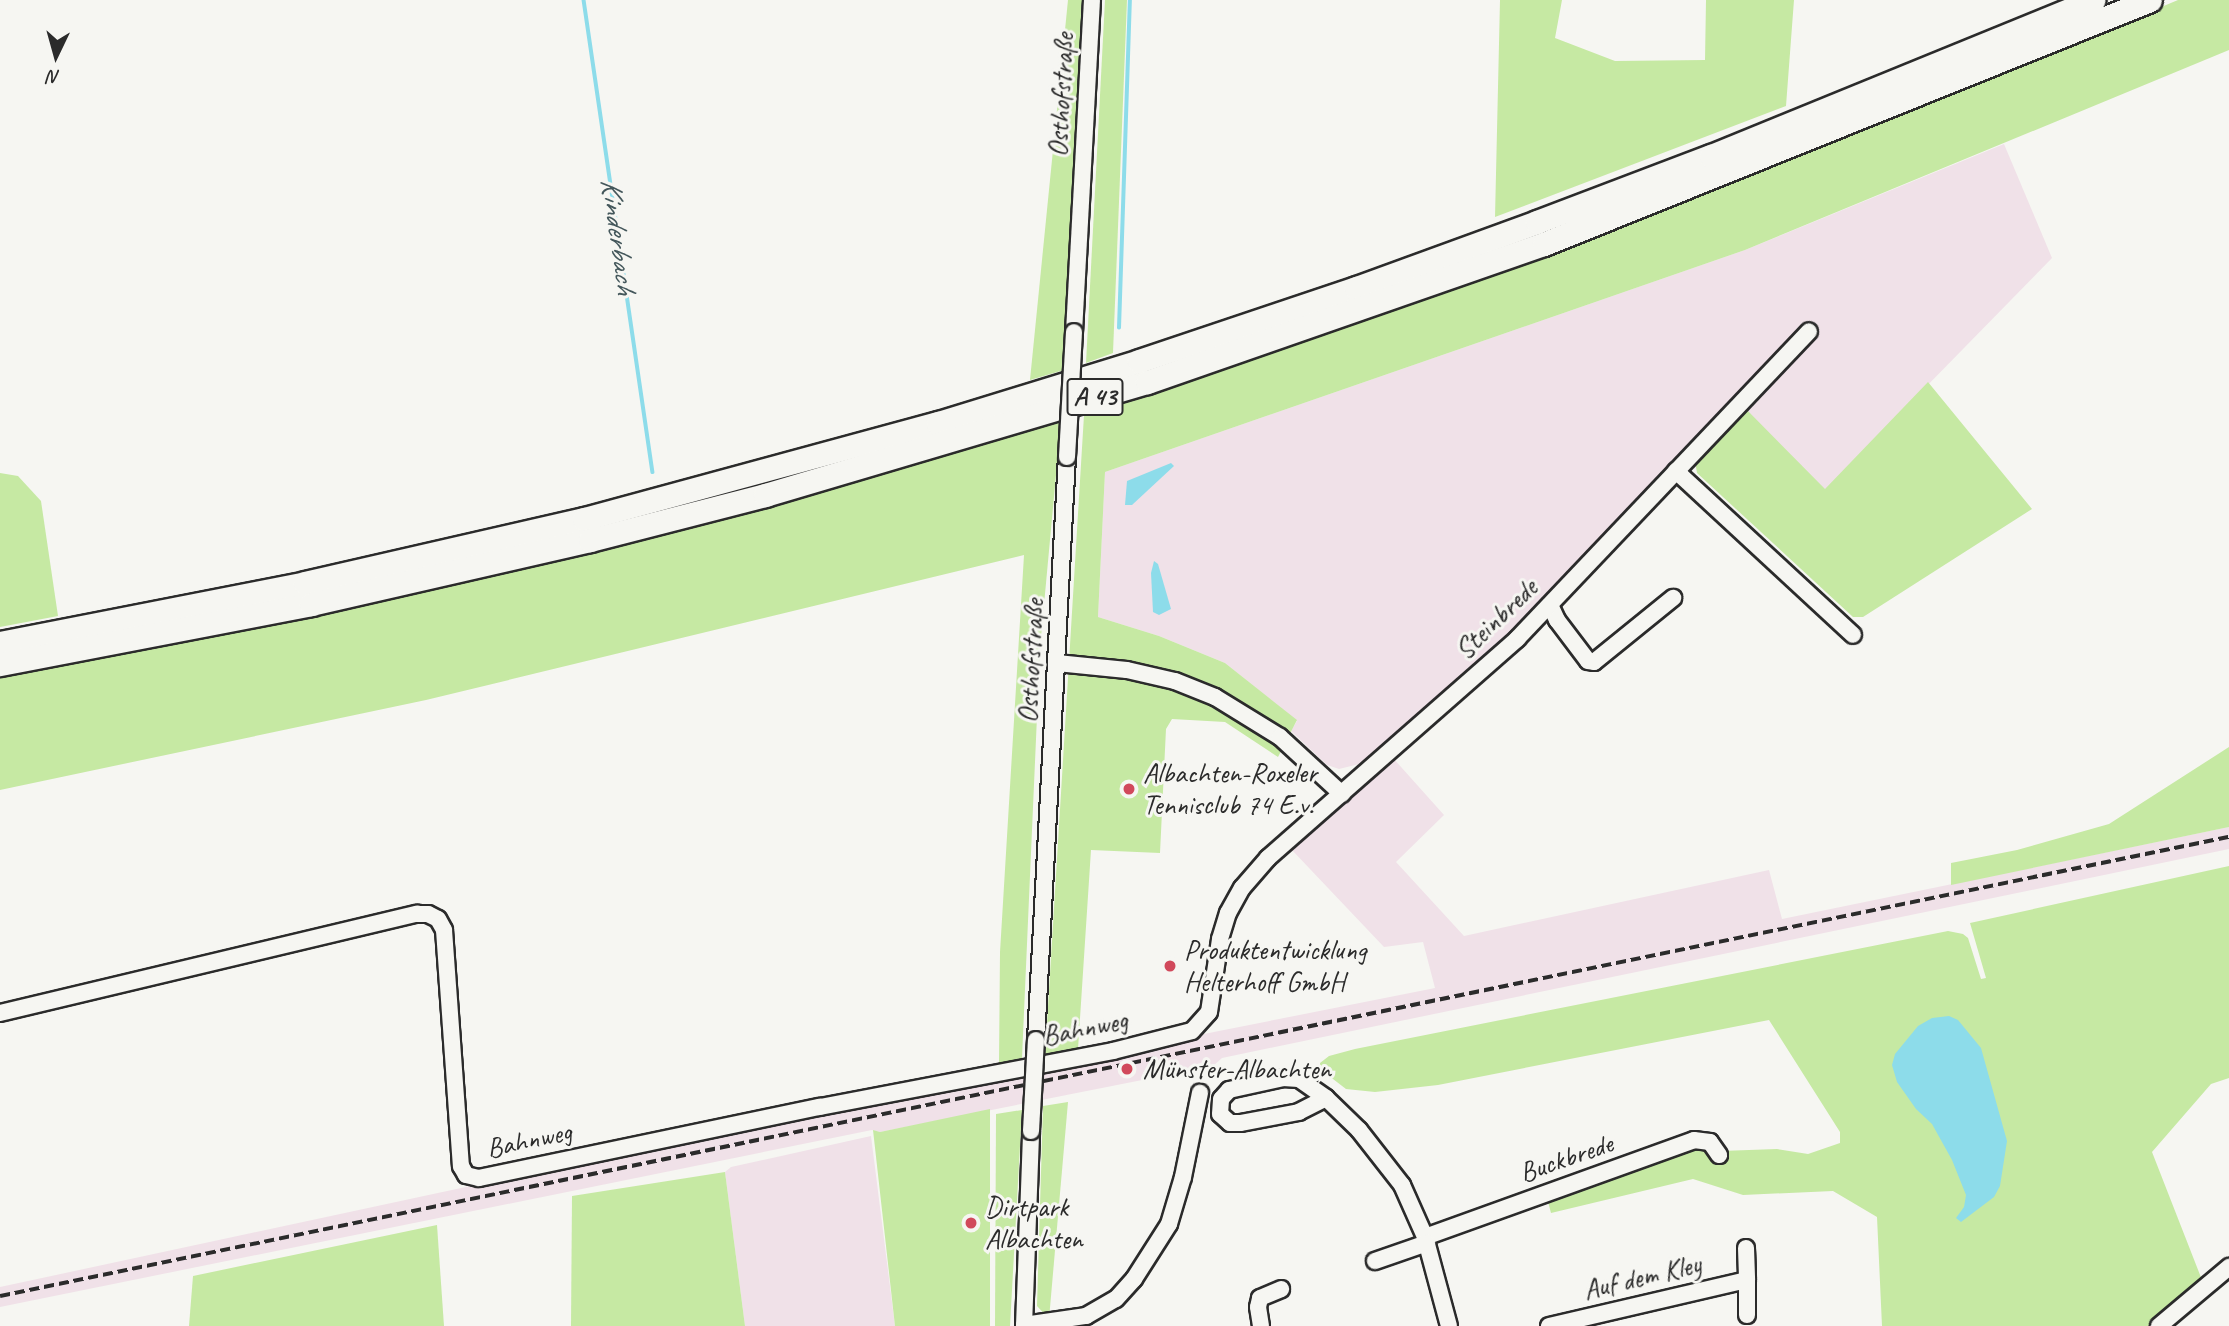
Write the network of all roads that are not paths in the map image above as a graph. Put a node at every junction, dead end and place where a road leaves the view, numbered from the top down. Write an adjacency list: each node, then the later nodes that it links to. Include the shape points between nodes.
1 (1092, 0): 10 (street, Osthofstraße, bridge)
2 (2093, 0): 9 (highway, A 43, via 1712,156 1537,222 1152,357 938,423 584,519 305,583)
3 (2150, 0): 11 (highway, A 43, via 1544,244 1147,382 765,495 590,540 311,604)
4 (1809, 331): 5 (street, Steinbrede)
5 (1676, 471): 7 (street, Steinbrede); 8 (street)
6 (1673, 598): 7 (street, via 1594,662 1588,661)
7 (1550, 605): 12 (street, Steinbrede)
8 (1853, 635)
9 (0, 643)
10 (1057, 663): 12 (street, via 1139,673 1215,697 1280,737); 28 (street, Osthofstraße, bridge)
11 (0, 664)
12 (1342, 794): 13 (street, Steinbrede, via 1268,858 1242,888 1222,930)
13 (1209, 1012): 14 (street, Bahnweg, via 1192,1031 1112,1051 479,1178 466,1175 461,1166 444,930 438,919 428,914)
14 (0, 1013)
15 (1200, 1093): 18 (street)
16 (1326, 1098): 17 (street, via 1299,1112 1240,1123); 17 (street, via 1299,1079 1283,1078 1229,1090 1221,1099); 20 (street, via 1402,1185)
17 (1224, 1120): 18 (street)
18 (1193, 1126): 27 (street, via 1169,1224 1116,1299)
19 (1719, 1155): 20 (street, Buckbrede, via 1710,1142 1694,1140)
20 (1426, 1240): 22 (street, Buckbrede); 30 (street)
21 (1746, 1248): 24 (street)
22 (1375, 1261)
23 (2229, 1267): 32 (street)
24 (1747, 1280): 26 (street); 31 (street, Auf dem Kley)
25 (1281, 1289): 29 (street, via 1261,1298)
26 (1747, 1315)
27 (1075, 1323): 28 (street)
28 (1024, 1326)
29 (1261, 1326)
30 (1449, 1326)
31 (1549, 1326)
32 (2159, 1326)

